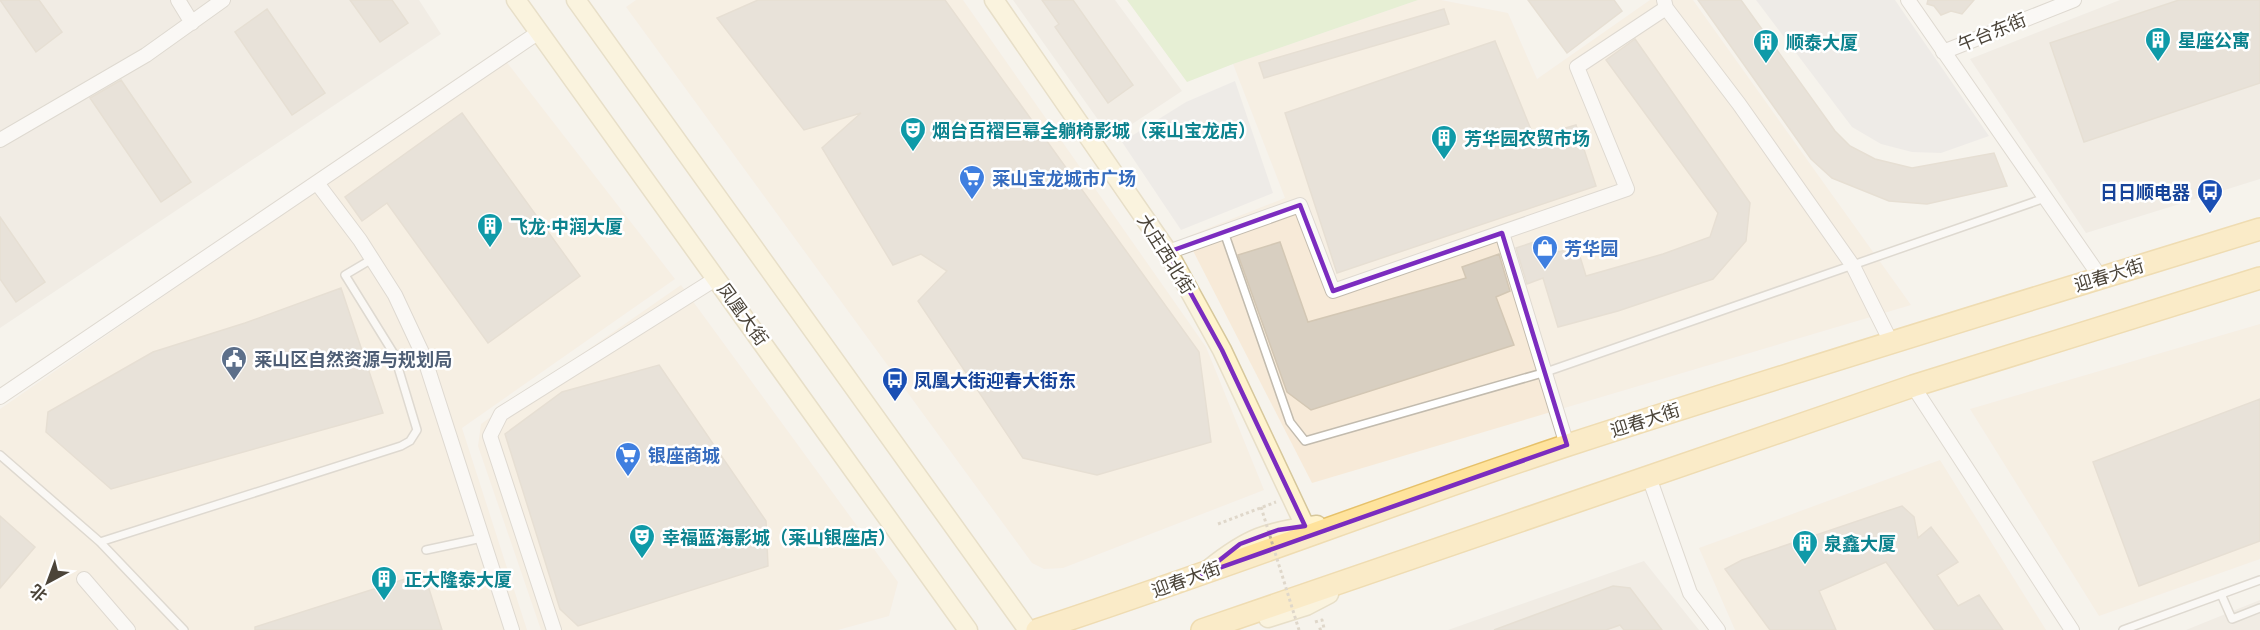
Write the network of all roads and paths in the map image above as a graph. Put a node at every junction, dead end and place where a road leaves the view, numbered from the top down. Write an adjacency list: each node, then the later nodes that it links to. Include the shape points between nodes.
1 (178, 0): 9 (street)
2 (224, 0): 9 (street)
3 (516, 0): 10 (main road, 凤凰大街)
4 (994, 0): 18 (main road, 大庄西北街)
5 (1908, 0): 11 (street)
6 (2074, 0): 11 (street, 午台东街)
7 (580, 1): 50 (main road)
8 (1665, 4): 17 (street, via 1577,67 1627,189); 20 (street)
9 (192, 22): 12 (street, via 146,55)
10 (539, 32): 13 (street); 21 (main road, 凤凰大街)
11 (1943, 52): 14 (street)
12 (0, 140)
13 (317, 183): 19 (street); 27 (street)
14 (2045, 198): 20 (lane); 22 (street)
15 (2260, 229): 22 (main road, 迎春大街)
16 (1224, 232): 17 (street, via 1300,206 1333,291); 18 (street); 25 (lane, via 1290,422 1305,441)
17 (1502, 232): 25 (street)
18 (1168, 252): 35 (main road, 大庄西北街, via 1222,350)
19 (372, 259): 36 (street, via 395,295 424,357); 37 (lane, via 345,275 394,354 417,430 410,441)
20 (1853, 266): 24 (street); 25 (lane)
21 (717, 278): 48 (street, via 501,414 490,436); 49 (main road, 凤凰大街)
22 (2101, 278): 24 (main road, 迎春大街)
23 (2260, 278): 26 (main road)
24 (1891, 342): 28 (main road, 迎春大街)
25 (1546, 372): 28 (street)
26 (1913, 386): 30 (main road); 56 (street)
27 (3, 390)
28 (1567, 445): 33 (main road, 迎春大街)
29 (0, 455): 37 (lane)
30 (1649, 477): 52 (main road); 55 (street, via 1690,592)
31 (1282, 501): 32 (path)
32 (1261, 507): 34 (path); 53 (path, bridge)
33 (1345, 521): 35 (main road); 39 (main road, 迎春大街)
34 (1218, 524)
35 (1305, 526): 39 (main road, via 1278,530 1240,544)
36 (482, 538): 38 (lane); 47 (street)
37 (100, 542): 46 (lane)
38 (426, 550)
39 (1202, 574): 51 (main road, 迎春大街)
40 (84, 579): 45 (street)
41 (2260, 580): 42 (lane)
42 (2221, 594): 43 (lane, via 2232,619); 57 (lane)
43 (2260, 608)
44 (1307, 625): 54 (path, via 1322,620 1324,628)
45 (128, 630)
46 (184, 630)
47 (512, 630)
48 (554, 630)
49 (969, 630)
50 (1028, 630)
51 (1037, 630)
52 (1202, 630)
53 (1299, 630)
54 (1317, 630)
55 (1718, 630)
56 (2072, 630)
57 (2123, 630)

